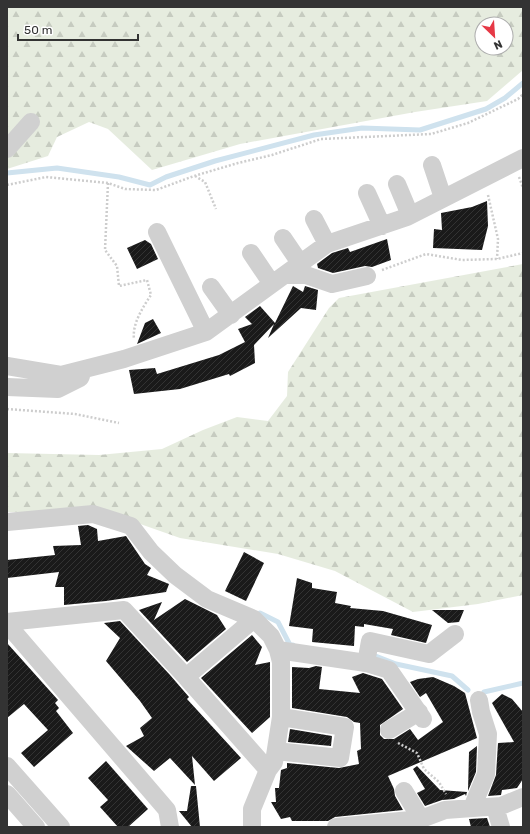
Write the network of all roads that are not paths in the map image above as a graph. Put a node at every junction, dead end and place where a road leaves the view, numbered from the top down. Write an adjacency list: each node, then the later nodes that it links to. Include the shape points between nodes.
1 (31, 122): 2 (street)
2 (7, 149)
3 (523, 158): 7 (street)
4 (432, 165): 7 (street)
5 (397, 184): 8 (street)
6 (367, 193): 10 (street)
7 (443, 198): 8 (street)
8 (410, 215): 10 (street)
9 (314, 219): 13 (street)
10 (382, 226): 13 (street)
11 (157, 232): 20 (street)
12 (283, 238): 15 (street)
13 (327, 244): 15 (street)
14 (251, 253): 17 (street)
15 (300, 263): 17 (street)
16 (367, 276): 17 (street, via 332,284 306,275)
17 (278, 279): 19 (street)
18 (211, 287): 19 (street)
19 (231, 315): 20 (street)
20 (206, 332): 22 (street, via 137,355)
21 (7, 366): 22 (street, via 61,375)
22 (81, 369): 23 (street, via 80,378 58,389)
23 (7, 387)
24 (7, 522): 25 (street, via 93,514 131,526 151,552 175,575 207,599)
25 (254, 619): 28 (street, via 271,636); 30 (street)
26 (7, 623): 30 (street, via 124,610); 45 (street, via 167,810)
27 (455, 634): 29 (street, via 429,654 370,642)
28 (278, 650): 29 (street); 32 (street, via 281,662)
29 (366, 663): 33 (street, via 389,670 421,716)
30 (186, 677): 36 (street)
31 (479, 700): 41 (street, via 488,734 486,774)
32 (281, 717): 34 (street); 34 (street, via 345,727 340,758)
33 (390, 730)
34 (276, 751): 36 (street, via 274,762)
35 (7, 766): 44 (street)
36 (268, 770): 46 (street, via 252,809)
37 (404, 791): 42 (street)
38 (7, 794): 43 (street)
39 (523, 797): 40 (street, via 501,806)
40 (494, 806): 41 (street); 48 (street)
41 (472, 808): 42 (street, via 445,810)
42 (421, 819): 47 (street)
43 (36, 827)
44 (61, 827)
45 (170, 827)
46 (252, 827)
47 (336, 827)
48 (501, 827)

